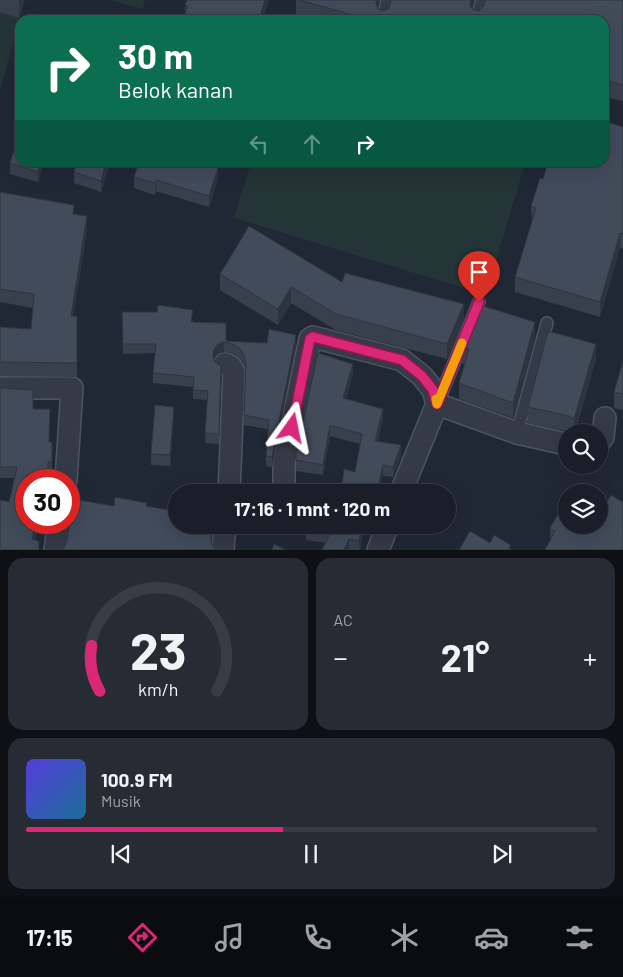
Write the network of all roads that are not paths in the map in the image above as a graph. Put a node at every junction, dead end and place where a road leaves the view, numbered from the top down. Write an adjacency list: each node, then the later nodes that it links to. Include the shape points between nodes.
1 (388, 0): 3 (lane)
2 (482, 0): 4 (lane)
3 (384, 15)
4 (478, 15)
5 (479, 302): 9 (lane)
6 (547, 323): 12 (lane)
7 (225, 364): 15 (street, via 234,372)
8 (0, 388): 14 (street, via 72,388)
9 (437, 404): 12 (street); 16 (street, via 433,390 422,376 402,360 313,337 284,463); 17 (street)
10 (605, 418): 11 (street)
11 (604, 424)
12 (516, 433): 13 (street)
13 (558, 442)
14 (67, 469)
15 (229, 484)
16 (284, 484)
17 (404, 484)
18 (57, 534): 21 (street)
19 (224, 534): 22 (street)
20 (384, 534): 23 (street)
21 (54, 550)
22 (223, 550)
23 (378, 550)

